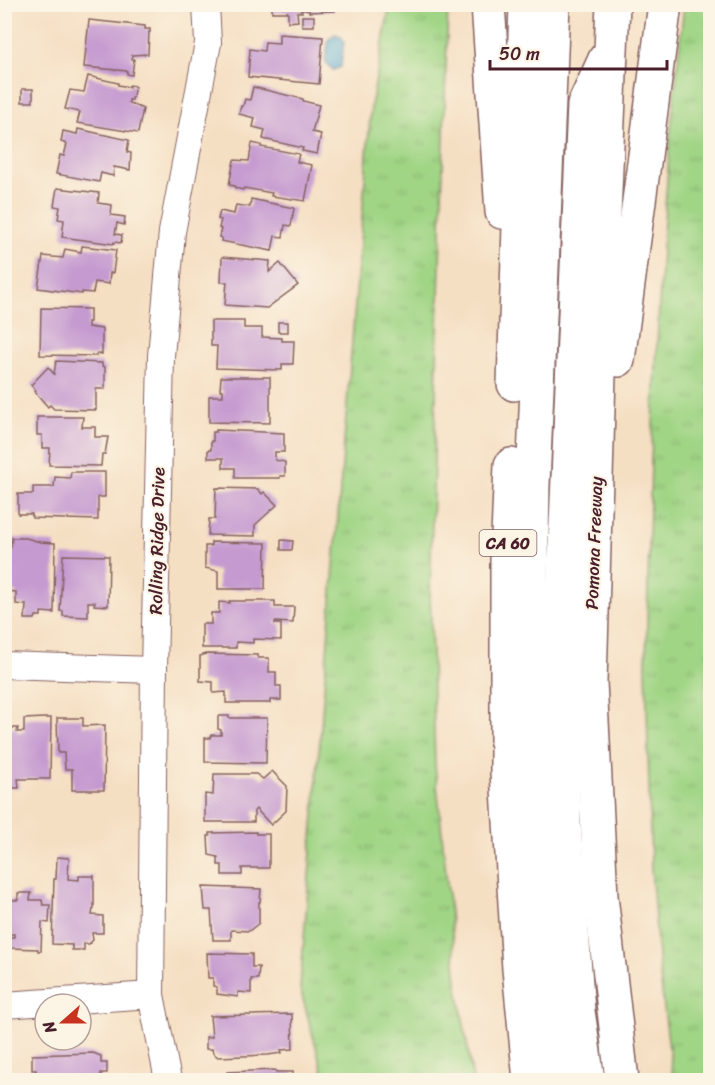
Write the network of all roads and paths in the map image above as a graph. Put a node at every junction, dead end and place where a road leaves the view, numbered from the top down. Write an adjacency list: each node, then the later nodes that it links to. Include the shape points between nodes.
1 (206, 4): 11 (street, Rolling Ridge Drive, via 208,43 172,232 161,356)
2 (488, 4): 8 (highway)
3 (526, 4): 8 (highway, CA 60)
4 (553, 4): 16 (highway, via 533,484 529,693 542,905)
5 (613, 4): 7 (highway, Pomona Freeway)
6 (665, 4): 9 (highway)
7 (612, 44): 9 (highway, Pomona Freeway); 17 (highway, via 584,105 560,665 564,824 578,1011)
8 (514, 389): 15 (highway, CA 60, via 507,560 507,772)
9 (595, 531): 18 (highway, Pomona Freeway, via 590,682 600,896)
10 (4, 665): 11 (street)
11 (154, 670): 12 (street, Rolling Ridge Drive)
12 (151, 995): 13 (street); 14 (street, Rolling Ridge Drive)
13 (4, 1005)
14 (168, 1080)
15 (530, 1080)
16 (561, 1080)
17 (588, 1080)
18 (622, 1080)

